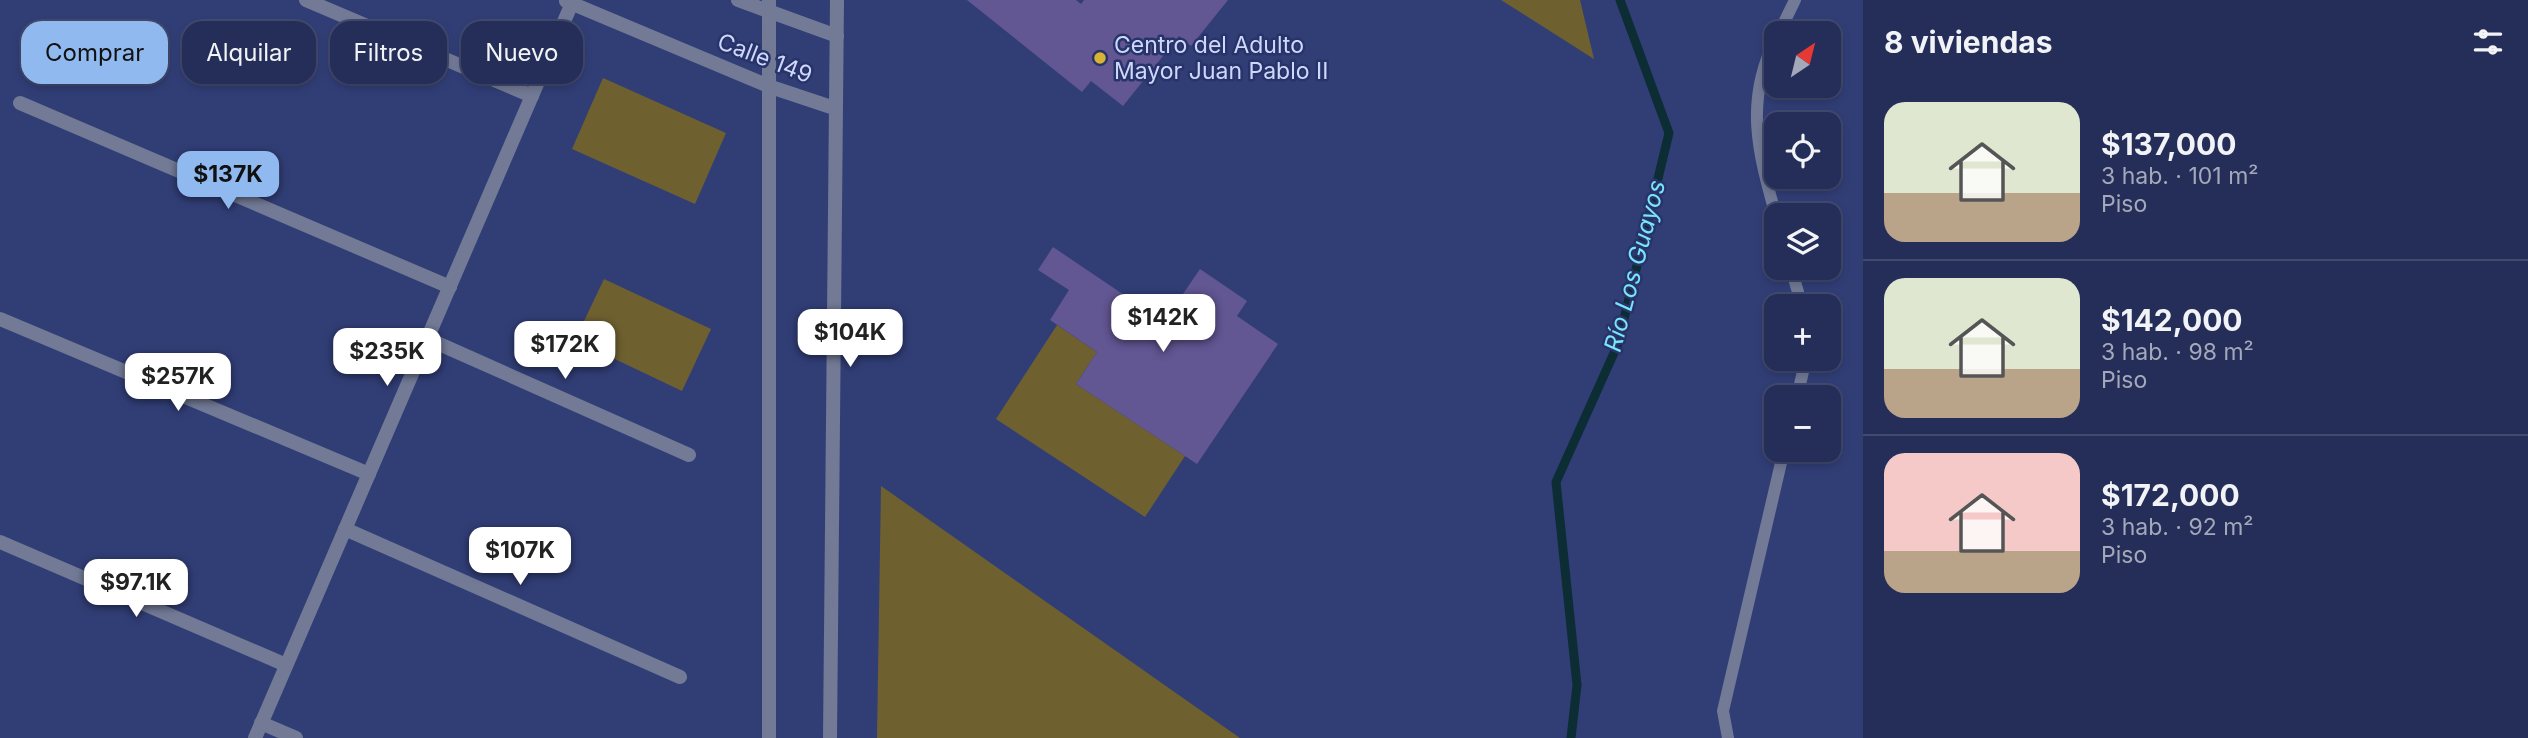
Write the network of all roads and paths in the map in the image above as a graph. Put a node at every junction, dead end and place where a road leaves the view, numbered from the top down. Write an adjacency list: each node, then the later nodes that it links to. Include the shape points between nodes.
1 (306, 0): 11 (street)
2 (738, 0): 6 (street, Calle 149)
3 (837, 0): 8 (street)
4 (1796, 0): 7 (lane)
5 (568, 2): 10 (street, Calle 149); 11 (street)
6 (768, 6): 8 (street, Calle 149); 10 (street)
7 (1785, 21)
8 (837, 36): 13 (street)
9 (1764, 65): 14 (lane, via 1756,109 1758,152)
10 (771, 87): 13 (street, Calle 149); 28 (street)
11 (532, 96): 15 (street)
12 (20, 103): 15 (street)
13 (834, 108): 29 (street)
14 (1772, 203)
15 (450, 287): 17 (street)
16 (0, 319): 20 (street)
17 (428, 339): 18 (street); 20 (street)
18 (689, 455)
19 (1781, 462): 30 (lane, via 1723,711)
20 (369, 474): 21 (street)
21 (345, 530): 23 (street); 24 (street)
22 (0, 542): 23 (street)
23 (286, 665): 25 (street)
24 (680, 677)
25 (261, 723): 26 (street); 27 (street)
26 (255, 738)
27 (296, 738)
28 (769, 738)
29 (830, 738)
30 (1728, 738)

